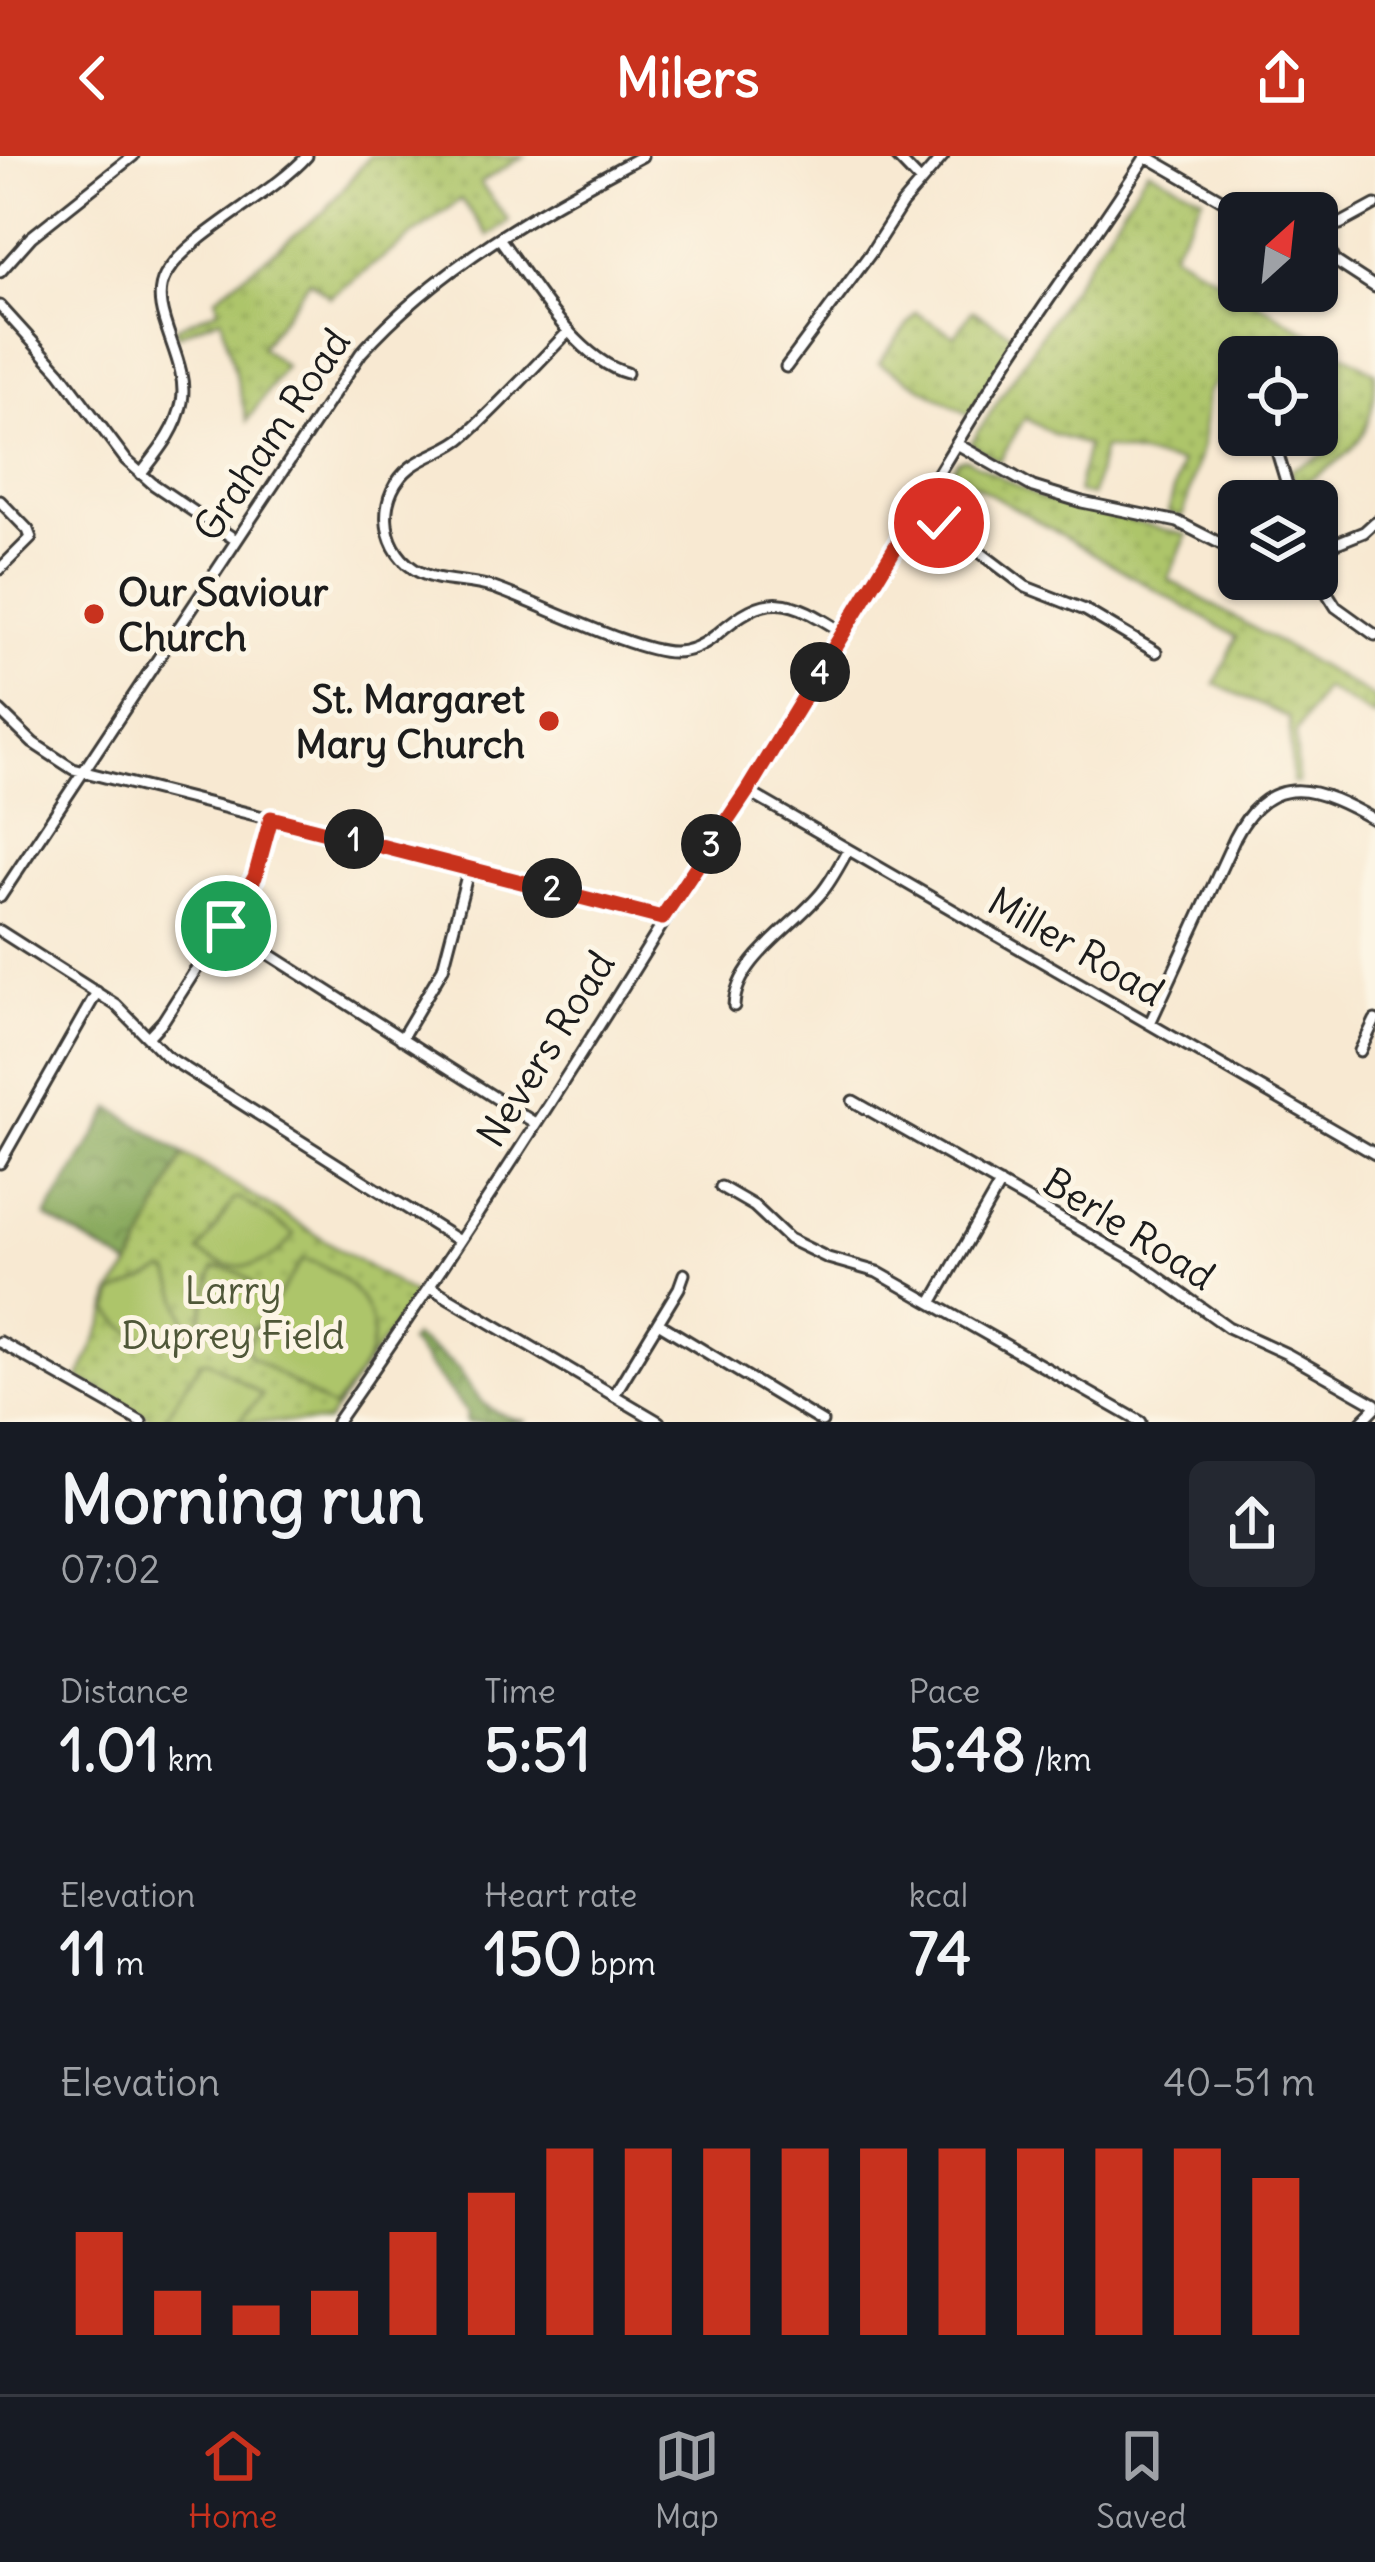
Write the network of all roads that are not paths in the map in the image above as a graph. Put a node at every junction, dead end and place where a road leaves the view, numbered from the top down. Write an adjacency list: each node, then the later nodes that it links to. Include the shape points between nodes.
1 (134, 156): 13 (street, via 31,237)
2 (307, 156): 20 (street, via 165,276 159,303 179,357 182,402)
3 (642, 156): 11 (street, Graham Road)
4 (896, 156): 7 (street)
5 (943, 156): 7 (street)
6 (1146, 156): 8 (street); 19 (street, Nevers Road)
7 (919, 181): 17 (street)
8 (1218, 197)
9 (1375, 205): 10 (street)
10 (1338, 222)
11 (500, 238): 16 (street); 24 (street, Graham Road, via 361,352)
12 (1338, 263): 14 (street)
13 (0, 272)
14 (1375, 287)
15 (0, 306): 20 (street)
16 (569, 331): 18 (street, via 609,368); 29 (street, via 461,441 397,482 387,524 400,556 428,576 489,586 662,652 698,647 748,609 771,602 809,610)
17 (786, 367)
18 (627, 373)
19 (957, 444): 22 (street, Nevers Road); 25 (street, via 1033,487 1178,522)
20 (141, 474): 24 (street)
21 (0, 500): 27 (street, via 31,538)
22 (916, 514): 29 (street, Nevers Road); 31 (street, via 1025,587 1085,610)
23 (1375, 522): 26 (street)
24 (236, 540): 33 (street, Graham Road)
25 (1218, 542)
26 (1338, 543)
27 (0, 569)
28 (1332, 600): 30 (street)
29 (844, 633): 34 (street, Nevers Road)
30 (1375, 635)
31 (1156, 652)
32 (0, 711): 33 (street, via 33,743)
33 (86, 770): 35 (street); 39 (street, Graham Road)
34 (747, 791): 37 (street, Miller Road); 40 (street, Nevers Road)
35 (271, 818): 38 (street); 41 (street, via 255,877)
36 (1375, 820): 46 (street, via 1314,792 1288,790 1264,801 1235,838)
37 (848, 850): 44 (street, via 824,890 735,988); 46 (street, Miller Road)
38 (470, 868): 40 (street); 48 (street, via 443,968)
39 (0, 896)
40 (662, 918): 51 (street, Nevers Road)
41 (226, 926): 47 (street); 48 (street)
42 (0, 931): 43 (street)
43 (97, 992): 47 (street); 53 (street)
44 (734, 1006)
45 (1375, 1020): 49 (street)
46 (1150, 1023): 52 (street, Miller Road)
47 (148, 1037): 56 (street, via 166,1056)
48 (401, 1040): 51 (street)
49 (1360, 1051)
50 (853, 1101): 54 (street, Berle Road)
51 (535, 1123): 56 (street, Nevers Road)
52 (1375, 1154)
53 (0, 1163)
54 (1000, 1184): 59 (street); 63 (street, Berle Road, via 1140,1264 1242,1335)
55 (721, 1187): 59 (street, via 789,1239 878,1271)
56 (459, 1241): 58 (street, Nevers Road)
57 (684, 1274): 60 (street)
58 (430, 1287): 62 (street); 65 (street, Nevers Road)
59 (932, 1303): 68 (street)
60 (658, 1324): 62 (street); 67 (street)
61 (0, 1342): 64 (street)
62 (614, 1395): 66 (street)
63 (1375, 1406): 69 (street)
64 (142, 1422)
65 (337, 1422)
66 (659, 1422)
67 (822, 1422)
68 (1141, 1422)
69 (1360, 1422)

